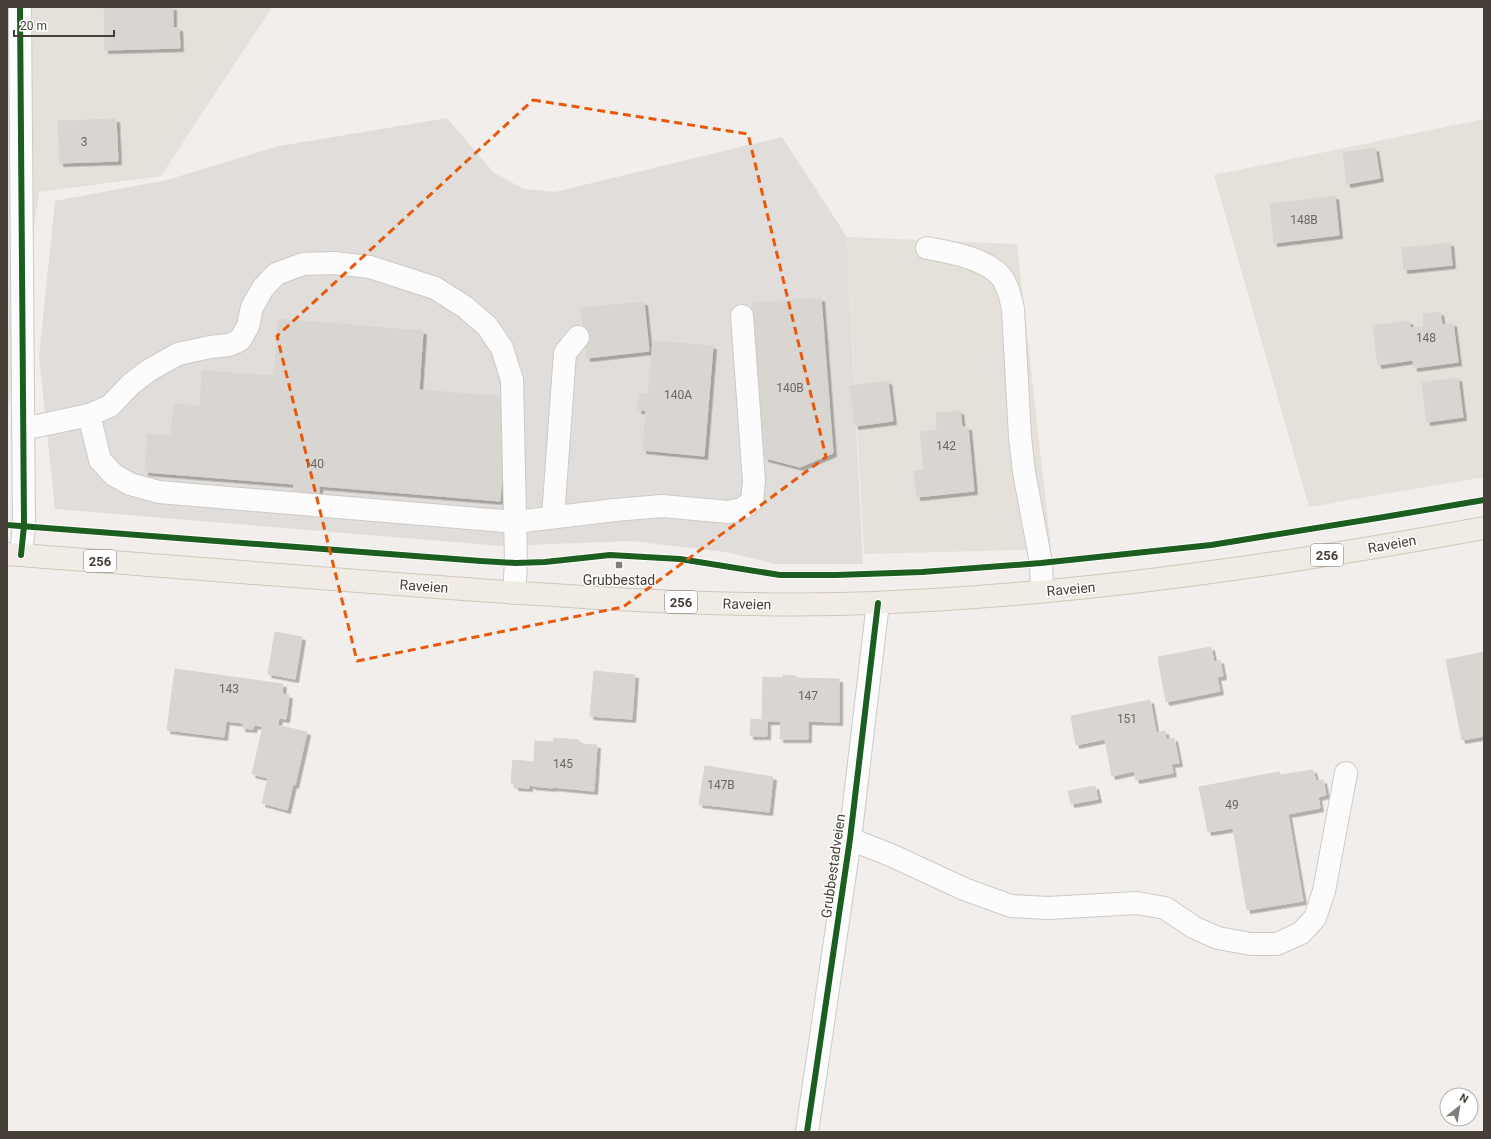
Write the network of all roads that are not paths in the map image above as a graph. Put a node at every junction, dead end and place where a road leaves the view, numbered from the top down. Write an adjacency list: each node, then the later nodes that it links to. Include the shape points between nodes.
1 (20, 7): 6 (street)
2 (927, 248): 11 (street, via 952,252 986,264 1003,279 1010,297 1013,309 1020,437 1041,563)
3 (742, 316): 7 (street, via 754,481 752,501 742,509 729,512 662,506)
4 (578, 337): 7 (street, via 565,353)
5 (89, 415): 6 (street); 8 (street, via 100,460 114,475 130,484 159,492); 8 (street, via 110,406 148,371 178,354 229,345 240,340 248,326 252,307 263,288 276,274 303,264 334,263 370,268 435,288 465,307 487,326 502,348 512,380)
6 (23, 428): 10 (street, via 24,526)
7 (554, 518): 8 (street)
8 (515, 522): 12 (street)
9 (1484, 528): 11 (main road, Raveien / 256, via 1313,558 1170,578)
10 (14, 555): 12 (main road, Raveien / 256)
11 (1042, 591): 13 (main road, Raveien / 256)
12 (514, 593): 13 (main road, Raveien / 256, via 745,604)
13 (878, 603): 15 (street, Grubbestadveien)
14 (1346, 773): 15 (street, via 1324,892 1315,918 1301,933 1277,944 1251,944 1218,938 1195,928 1165,908 1137,903 1048,908 1011,906 964,889)
15 (850, 839): 16 (street, Grubbestadveien)
16 (807, 1132)

